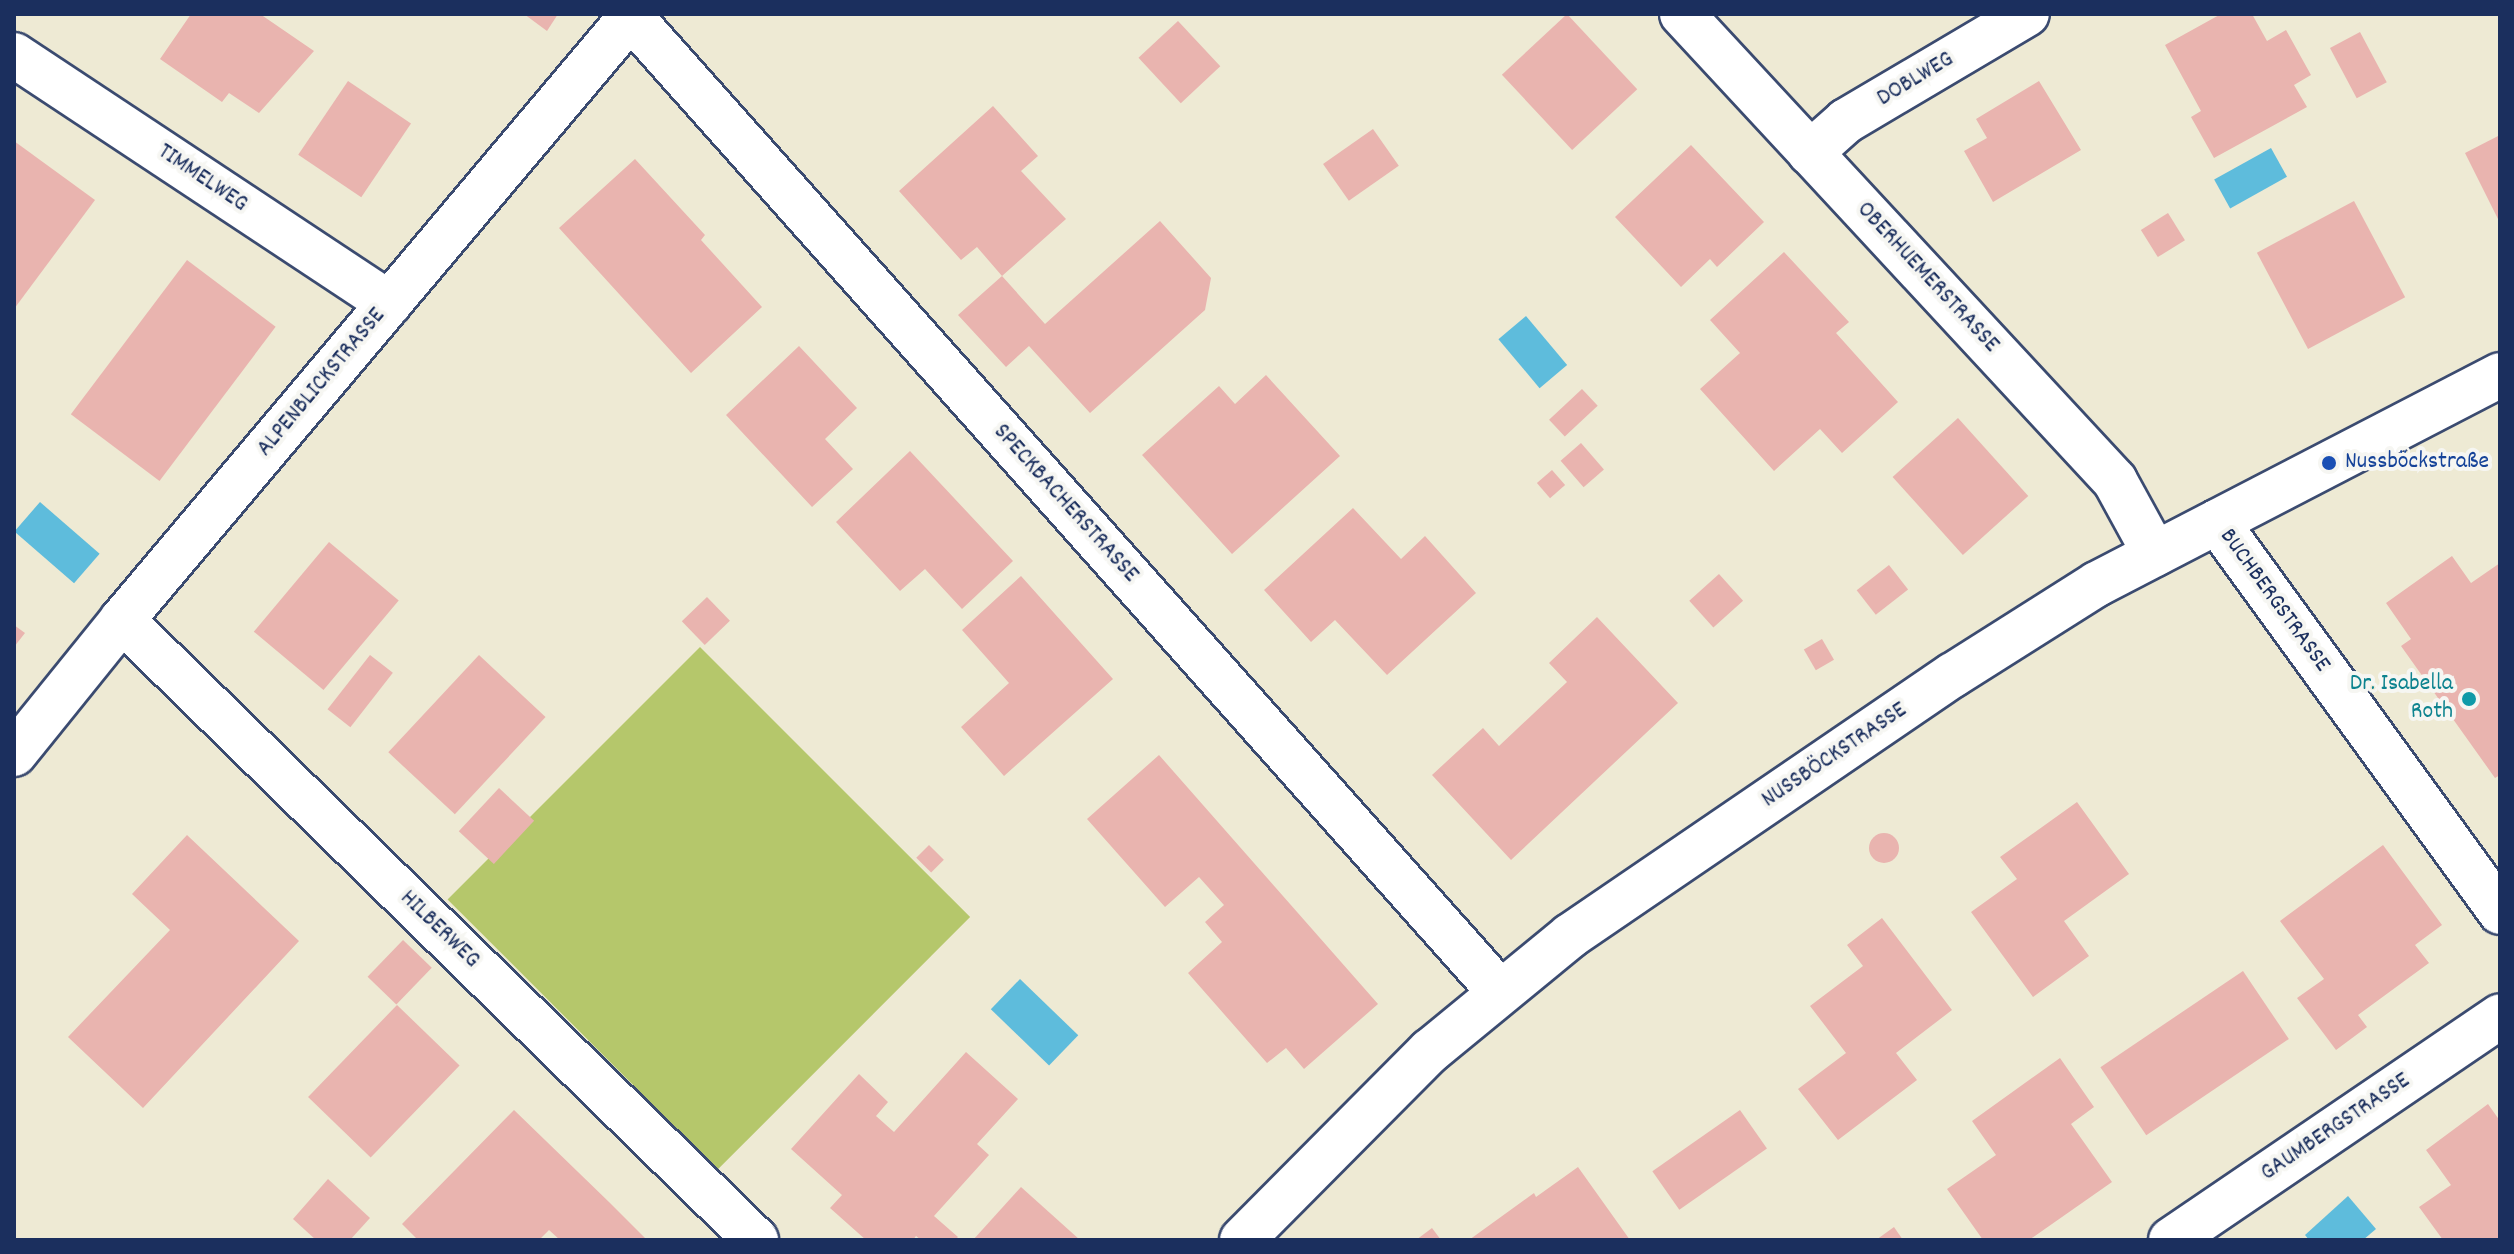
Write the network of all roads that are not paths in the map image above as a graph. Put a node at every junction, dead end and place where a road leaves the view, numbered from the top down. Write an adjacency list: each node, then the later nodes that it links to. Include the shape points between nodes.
1 (1682, 14): 5 (street, OBERHUEMERSTRASSE)
2 (2027, 14): 5 (street, DOBLWEG, via 1846,121)
3 (632, 15): 6 (street, ALPENBLICKSTRASSE); 13 (street, SPECKBACHERSTRASSE)
4 (14, 55): 6 (street, TIMMELWEG)
5 (1810, 153): 9 (street, OBERHUEMERSTRASSE, via 2115,481)
6 (389, 303): 10 (street, ALPENBLICKSTRASSE)
7 (2500, 375): 8 (street, NUSSBÖCKSTRASSE)
8 (2217, 522): 9 (street, NUSSBÖCKSTRASSE); 12 (street, BUCHBERGSTRASSE)
9 (2155, 554): 13 (street, NUSSBÖCKSTRASSE, via 2097,584 1953,675 1581,928)
10 (122, 620): 11 (street, ALPENBLICKSTRASSE); 15 (street, HILBERWEG)
11 (14, 754)
12 (2500, 912)
13 (1499, 991): 16 (street, NUSSBÖCKSTRASSE, via 1430,1051)
14 (2500, 1016): 17 (street, GAUMBERGSTRASSE)
15 (756, 1240)
16 (1242, 1240)
17 (2171, 1240)

